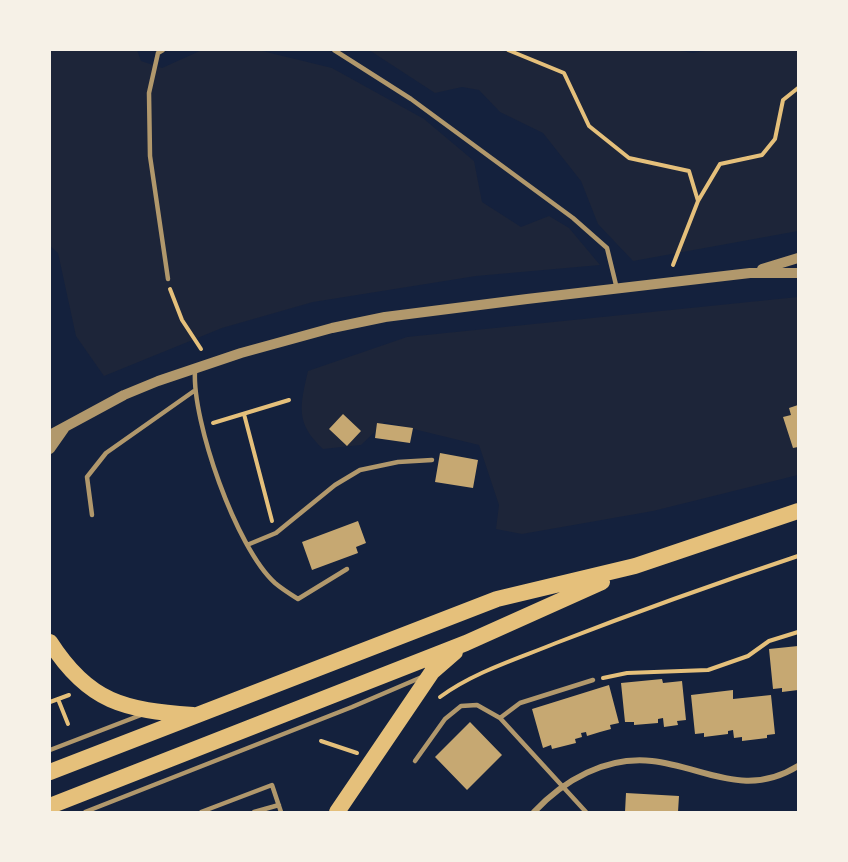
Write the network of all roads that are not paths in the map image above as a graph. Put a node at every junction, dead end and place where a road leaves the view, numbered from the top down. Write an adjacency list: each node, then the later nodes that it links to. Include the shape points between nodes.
1 (163, 50): 6 (lane, via 158,53 149,93 150,156)
2 (334, 50): 7 (lane, via 430,112 573,218 607,248)
3 (798, 258): 4 (street)
4 (750, 273): 5 (street); 7 (street)
5 (798, 273)
6 (168, 279)
7 (617, 288): 8 (street, via 385,317 281,341)
8 (196, 368): 9 (lane); 10 (street, via 124,395)
9 (194, 391): 15 (lane, via 106,453 87,477); 16 (lane, via 222,492)
10 (64, 429): 11 (street); 12 (street)
11 (50, 435)
12 (50, 450)
13 (432, 460): 16 (lane, via 360,470 276,533)
14 (798, 511): 17 (highway)
15 (92, 514)
16 (248, 545): 18 (lane, via 274,583 298,599)
17 (635, 567): 20 (highway); 24 (highway, via 496,599)
18 (347, 569)
19 (50, 642): 23 (highway, via 87,686 116,703)
20 (466, 643): 21 (highway); 32 (highway)
21 (432, 672): 33 (lane); 37 (highway)
22 (593, 680): 25 (lane, via 520,703)
23 (149, 712): 24 (highway); 26 (lane)
24 (197, 716): 29 (highway)
25 (500, 718): 27 (lane, via 477,705 461,706 445,719); 30 (lane)
26 (50, 750)
27 (415, 761)
28 (798, 766): 30 (street, via 774,777 741,781 668,764 630,761 593,770)
29 (50, 772)
30 (561, 787): 38 (street); 39 (lane)
31 (279, 805): 34 (lane, via 272,785); 35 (lane); 36 (lane)
32 (50, 806)
33 (84, 813)
34 (201, 813)
35 (254, 813)
36 (281, 813)
37 (338, 813)
38 (534, 813)
39 (586, 813)

